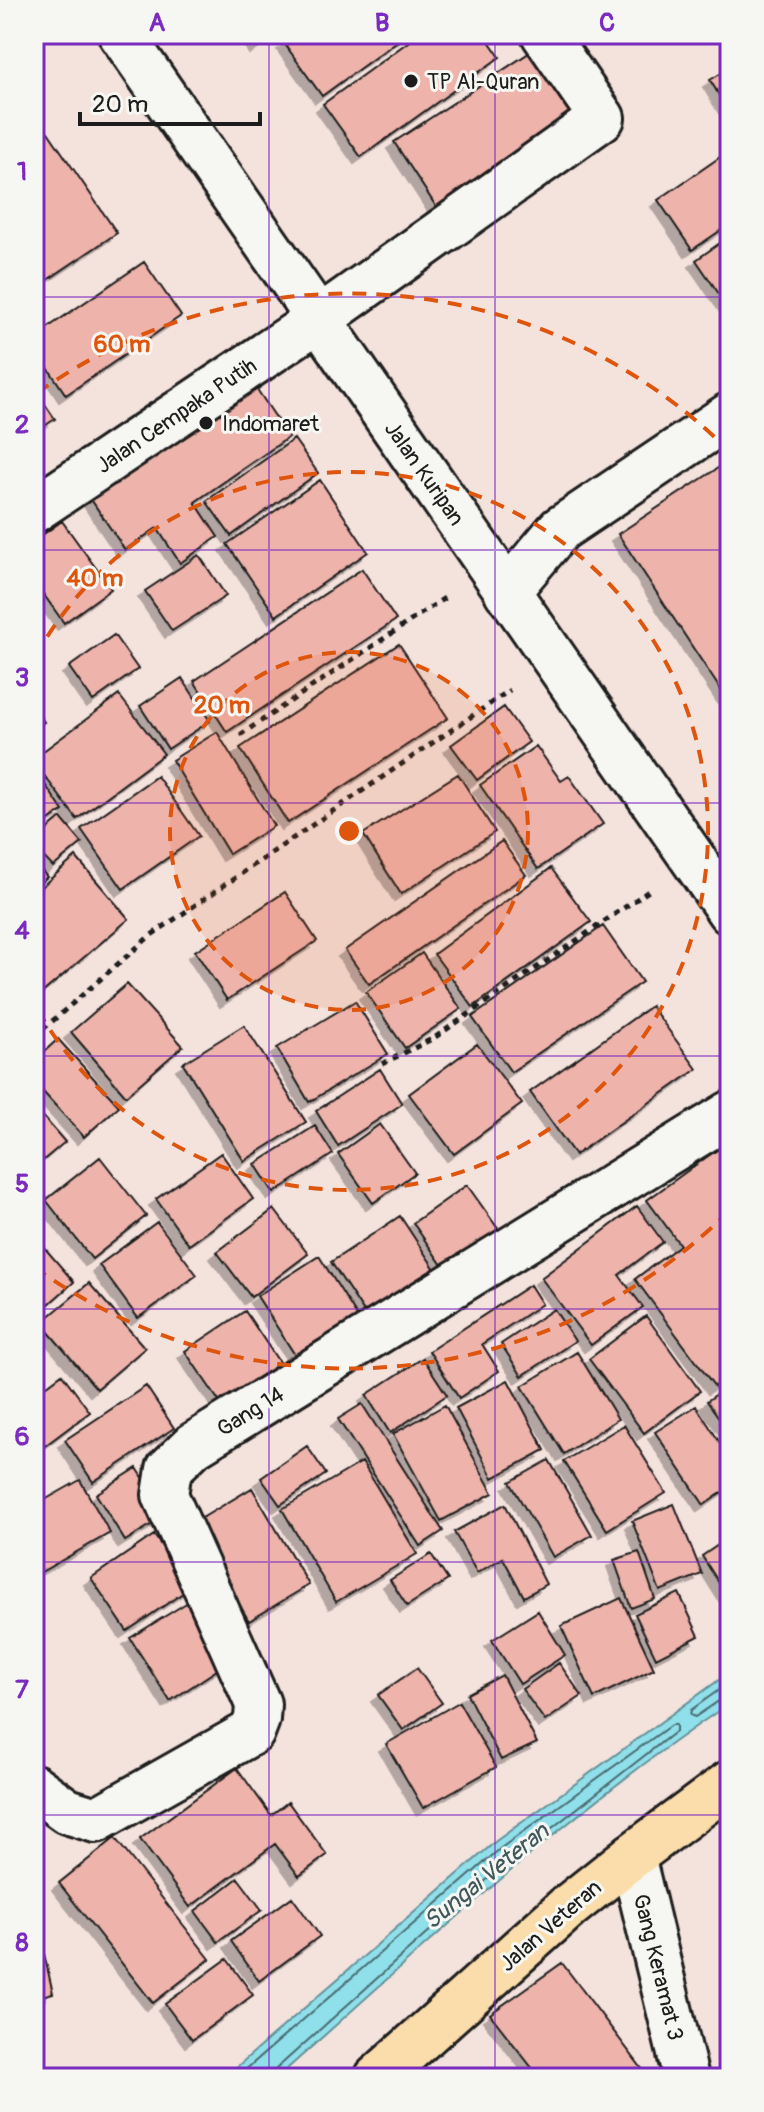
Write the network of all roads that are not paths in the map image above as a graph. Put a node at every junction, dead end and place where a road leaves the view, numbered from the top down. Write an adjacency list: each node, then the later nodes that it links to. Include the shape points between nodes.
1 (121, 34): 3 (street, Jalan Kuripan)
2 (544, 34): 3 (street, Jalan Cempaka Putih, via 602,118)
3 (319, 319): 5 (street, Jalan Cempaka Putih); 6 (street, Jalan Kuripan)
4 (730, 415): 6 (street, via 560,529)
5 (34, 510)
6 (499, 580): 7 (street, Jalan Kuripan)
7 (730, 912)
8 (730, 1114): 10 (street, Gang 14, via 194,1445 169,1469 165,1495 258,1704 252,1732 96,1820 67,1811)
9 (730, 1783): 11 (main road, Jalan Veteran)
10 (34, 1787)
11 (632, 1856): 12 (main road, Jalan Veteran); 13 (street, Gang Keramat 3)
12 (377, 2078)
13 (686, 2078)

